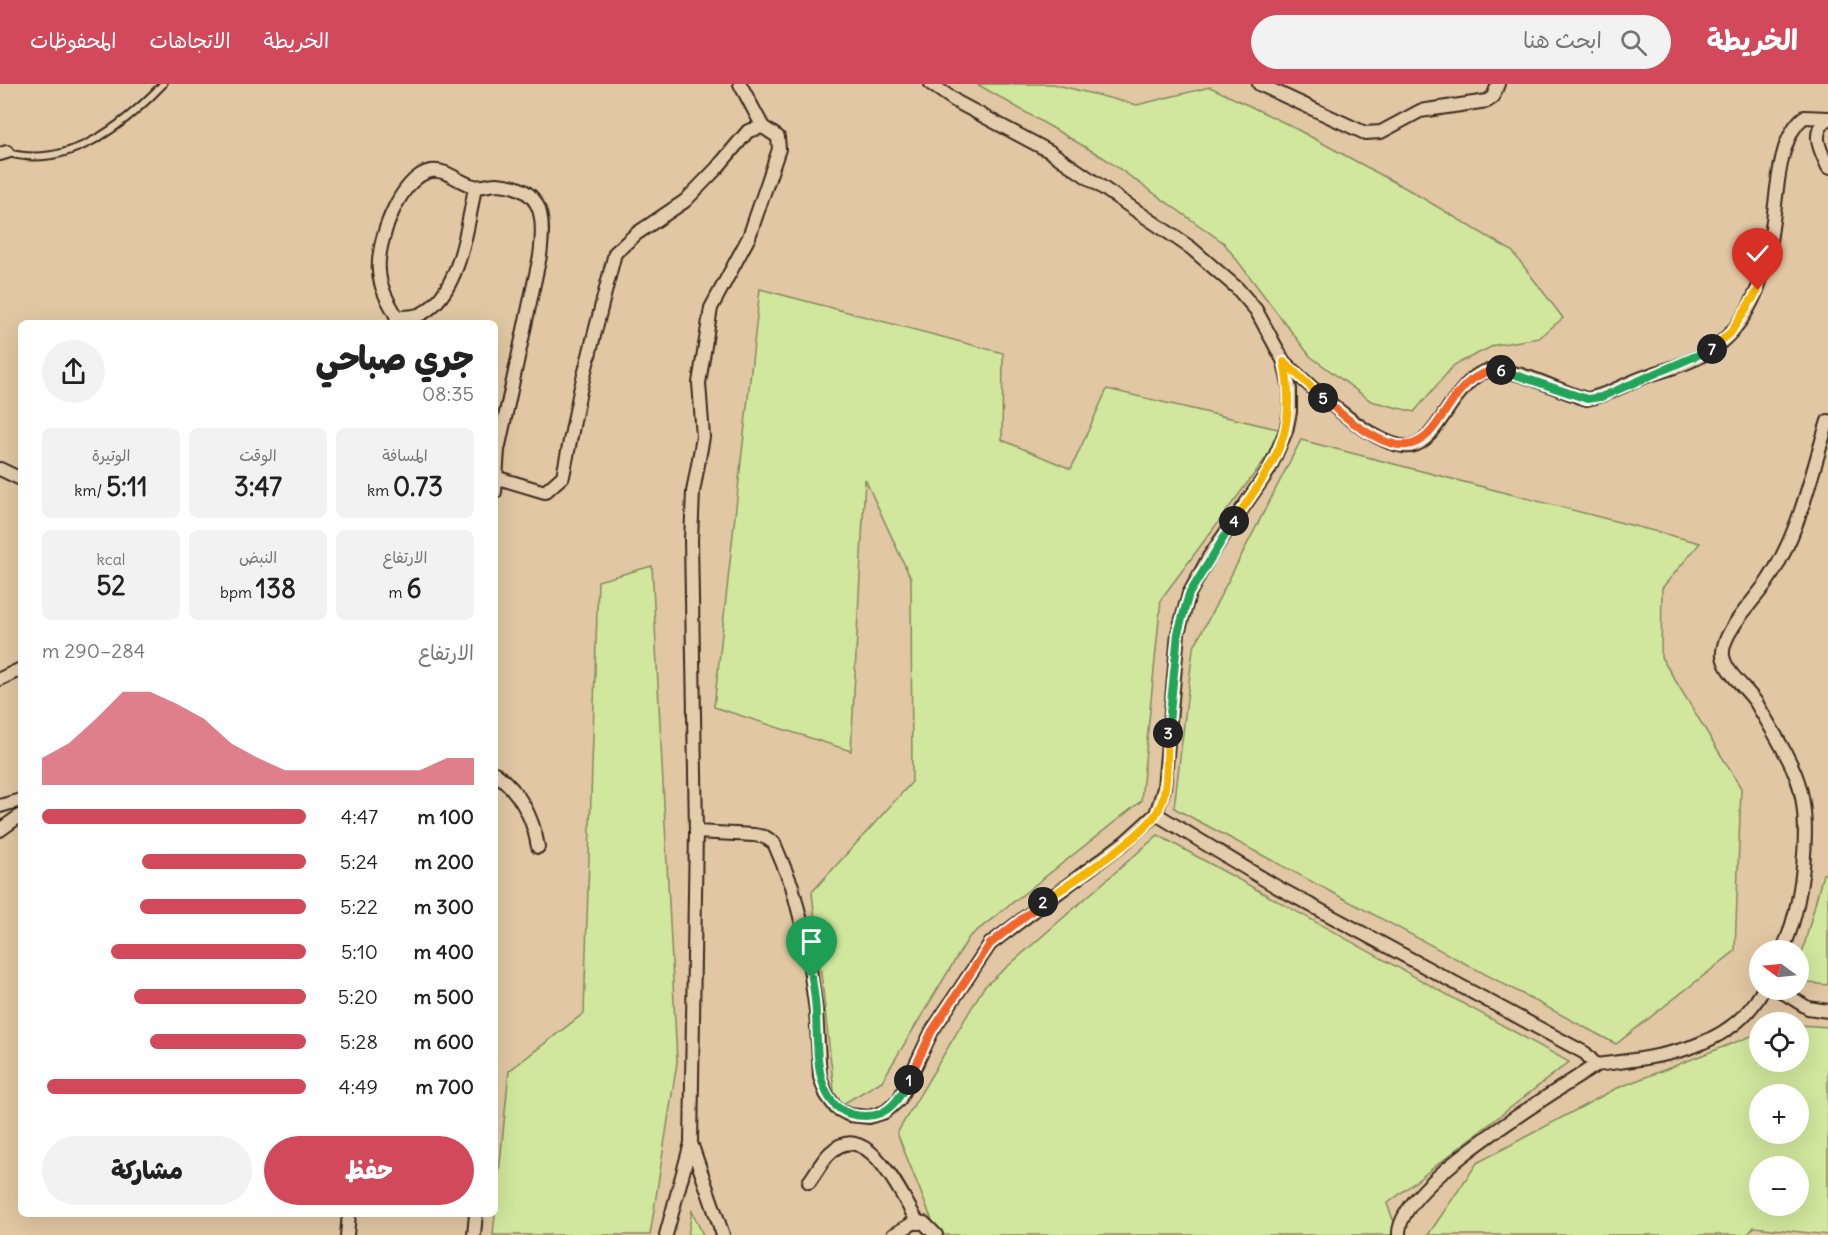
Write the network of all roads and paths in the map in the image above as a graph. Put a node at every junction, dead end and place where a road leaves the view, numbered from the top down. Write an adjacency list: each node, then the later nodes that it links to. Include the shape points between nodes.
1 (164, 84): 8 (lane, via 143,106 91,143 62,153 29,157)
2 (740, 84): 7 (street)
3 (931, 84): 12 (street, via 1049,151 1191,248 1238,288 1256,310)
4 (1498, 84): 5 (street, via 1487,101 1420,111 1373,133 1350,128)
5 (1264, 85)
6 (1828, 118): 9 (street, via 1817,132 1817,142); 12 (street, via 1804,117 1794,129 1780,171 1768,262 1758,290 1731,332 1699,357 1601,397 1587,399 1500,369 1484,371 1472,379 1425,439 1412,446 1396,446 1368,431 1330,404)
7 (764, 127): 16 (street, via 748,131 685,201 615,253 563,476 545,492); 25 (street, via 776,133 779,150 749,237 711,308 700,372 703,437 693,492 691,540)
8 (2, 152)
9 (1828, 167)
10 (475, 187): 11 (street, via 465,242 445,288 420,314); 11 (street, via 445,172 431,171 415,178 394,207 378,270); 16 (street, via 495,184 518,188 534,198 544,228 520,359 498,450)
11 (396, 320)
12 (1284, 362): 22 (street, via 1290,412 1280,448 1189,594 1178,633 1164,788)
13 (1828, 421): 27 (street, via 1791,539 1723,649 1726,665 1756,702 1797,777 1803,801 1799,890)
14 (0, 469): 15 (street)
15 (18, 478)
16 (498, 478)
17 (18, 670): 18 (street)
18 (0, 679)
19 (498, 774): 26 (street, via 509,783 531,818)
20 (18, 801): 21 (street)
21 (0, 806)
22 (1156, 814): 25 (street, via 990,944 932,1031 899,1100 885,1112 869,1117 849,1115 836,1108 820,1077 806,940 792,886 774,843 754,835); 31 (street, via 1277,887 1585,1053)
23 (18, 817): 24 (street)
24 (0, 830)
25 (696, 832): 32 (street)
26 (538, 847)
27 (1786, 940)
28 (1756, 1000): 31 (street, via 1745,1015 1717,1036 1673,1053)
29 (1795, 1000): 30 (street, via 1808,1008)
30 (1828, 1011)
31 (1596, 1065): 43 (street, via 1453,1162 1410,1207)
32 (691, 1143): 39 (street); 40 (street)
33 (809, 1182): 36 (street, via 831,1152 843,1145 856,1144 869,1149 878,1159)
34 (348, 1217): 37 (street)
35 (476, 1217): 38 (street)
36 (918, 1222): 41 (street); 42 (street)
37 (347, 1235)
38 (474, 1235)
39 (666, 1235)
40 (723, 1235)
41 (893, 1235)
42 (936, 1235)
43 (1399, 1235)

